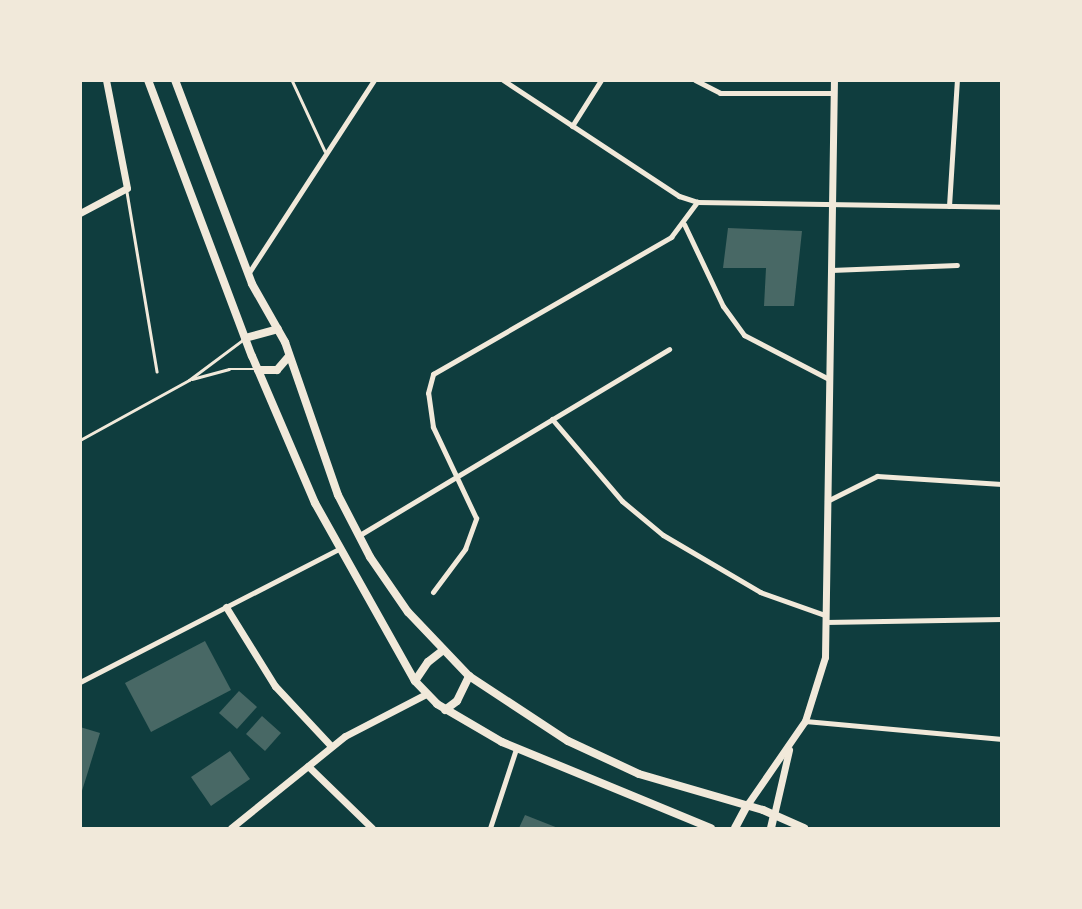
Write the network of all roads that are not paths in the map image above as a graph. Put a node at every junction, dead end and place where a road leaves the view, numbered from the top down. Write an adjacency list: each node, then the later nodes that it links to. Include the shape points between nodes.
1 (106, 80): 14 (street)
2 (148, 80): 25 (main road)
3 (175, 80): 23 (main road)
4 (292, 80): 13 (lane)
5 (373, 80): 13 (street)
6 (503, 80): 12 (street)
7 (601, 80): 12 (street)
8 (695, 80): 11 (street, via 720,93)
9 (834, 80): 11 (street)
10 (957, 80): 17 (street)
11 (834, 93): 16 (street)
12 (572, 126): 15 (street, via 679,196)
13 (325, 151): 23 (street)
14 (127, 188): 19 (street); 29 (lane)
15 (697, 202): 16 (street); 20 (street)
16 (832, 204): 17 (street); 22 (street)
17 (949, 206): 18 (street)
18 (1002, 207)
19 (80, 213)
20 (684, 224): 30 (street, via 723,306 744,335); 34 (street, via 671,237 433,374 428,393 433,427)
21 (957, 265): 22 (street)
22 (831, 270): 30 (street)
23 (248, 274): 24 (main road)
24 (278, 329): 25 (main road); 27 (main road)
25 (245, 338): 28 (main road); 31 (lane)
26 (669, 349): 32 (street)
27 (289, 356): 28 (main road, via 277,370); 37 (main road, via 314,435)
28 (258, 370): 31 (lane, via 238,368); 38 (main road)
29 (157, 372)
30 (829, 379): 36 (street)
31 (189, 380): 33 (lane)
32 (552, 419): 34 (street); 41 (street, via 622,501 663,536 760,592)
33 (80, 440)
34 (457, 477): 37 (street); 39 (street, via 476,518 474,533)
35 (1002, 484): 36 (street, via 877,476)
36 (827, 501): 41 (street)
37 (358, 536): 43 (main road, via 392,590)
38 (337, 550): 40 (street); 45 (main road)
39 (433, 592)
40 (226, 607): 46 (street); 51 (street, via 270,679)
41 (825, 619): 42 (street); 49 (street, via 825,657)
42 (1002, 619)
43 (442, 651): 44 (main road); 45 (main road)
44 (469, 676): 48 (main road, via 457,701); 55 (main road, via 518,712 589,753 662,782)
45 (415, 681): 47 (main road)
46 (80, 682)
47 (426, 694): 48 (main road); 51 (street)
48 (445, 710): 53 (main road)
49 (805, 721): 50 (street); 52 (street)
50 (1002, 739)
51 (331, 746): 54 (street)
52 (790, 746): 55 (street); 56 (street)
53 (516, 749): 59 (street); 60 (main road)
54 (308, 766): 57 (street); 58 (street)
55 (747, 805): 56 (main road); 61 (main road)
56 (774, 815): 62 (main road); 63 (main road)
57 (231, 828)
58 (373, 828)
59 (489, 828)
60 (711, 828)
61 (735, 828)
62 (771, 828)
63 (804, 828)

